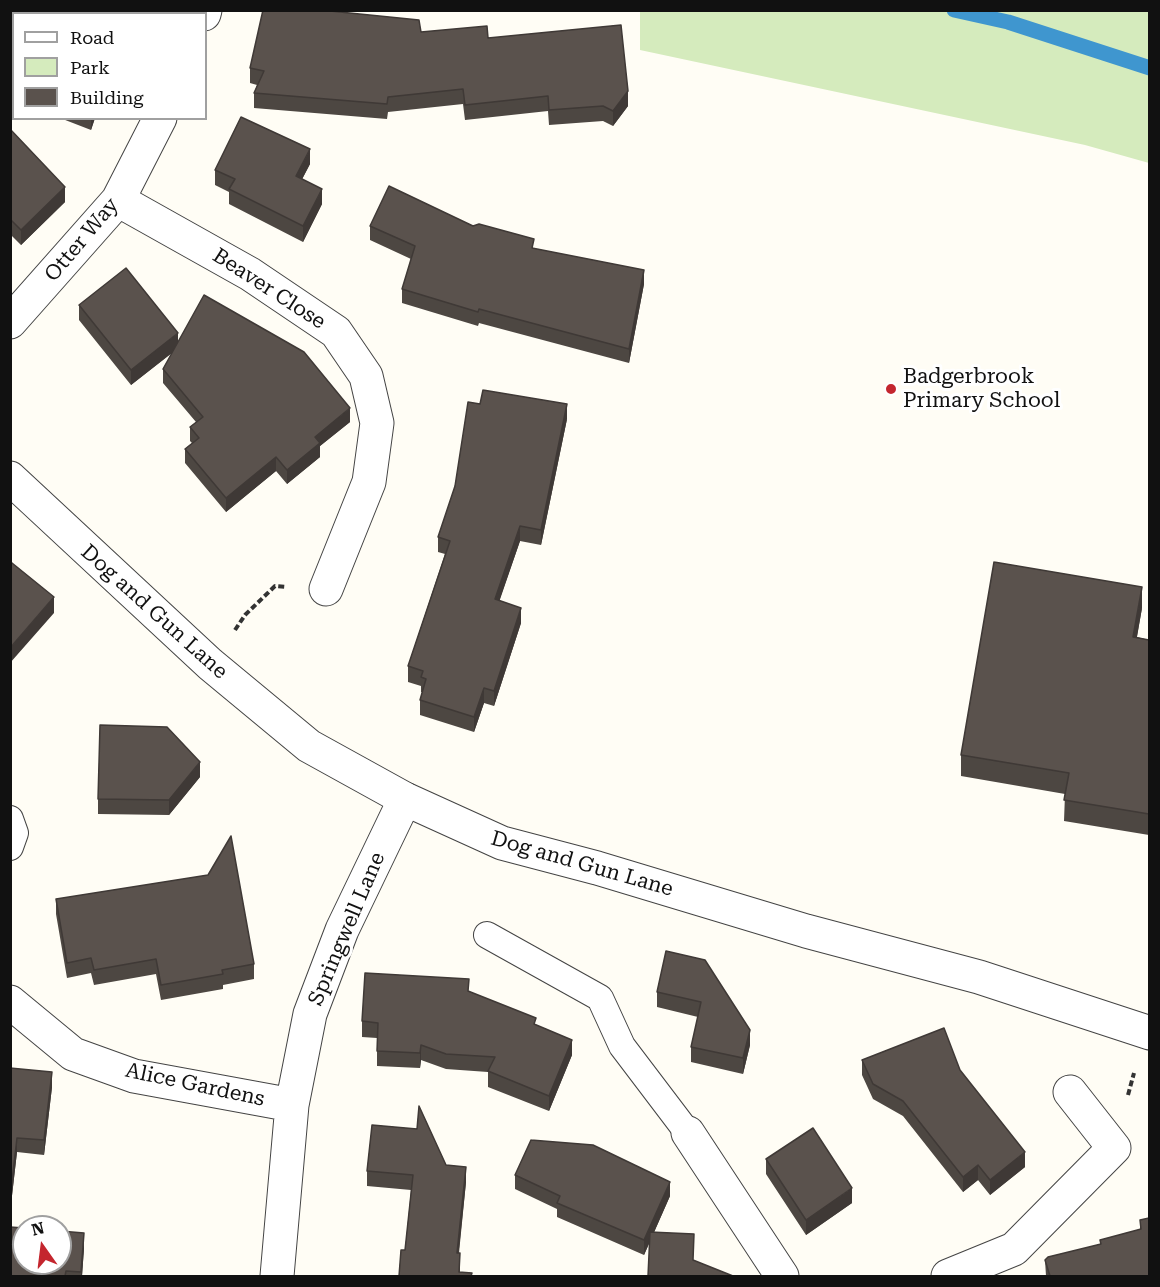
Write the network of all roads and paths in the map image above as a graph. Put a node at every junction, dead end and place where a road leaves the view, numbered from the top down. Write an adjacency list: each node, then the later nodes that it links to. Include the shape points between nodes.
1 (159, 120): 2 (street, Otter Way)
2 (118, 200): 3 (street, Otter Way); 5 (street, Beaver Close, via 250,274 336,333 366,376 377,423 369,482)
3 (10, 322)
4 (10, 478): 6 (street, Dog and Gun Lane)
5 (326, 589): 6 (path, via 275,586 245,615)
6 (210, 664): 7 (street, Dog and Gun Lane, via 309,746)
7 (405, 799): 12 (street, Dog and Gun Lane, via 502,843 979,977); 14 (street, Springwell Lane, via 342,930 310,1014)
8 (10, 819): 9 (lane, via 15,833)
9 (10, 847)
10 (487, 936): 15 (lane, via 600,998 622,1047)
11 (10, 1002): 14 (street, Alice Gardens, via 73,1054 134,1076)
12 (1148, 1033): 16 (path)
13 (1070, 1092): 16 (street)
14 (292, 1105): 17 (street, Springwell Lane)
15 (688, 1134): 18 (street)
16 (1114, 1148): 19 (street, via 1014,1249)
17 (277, 1276)
18 (782, 1276)
19 (948, 1276)

